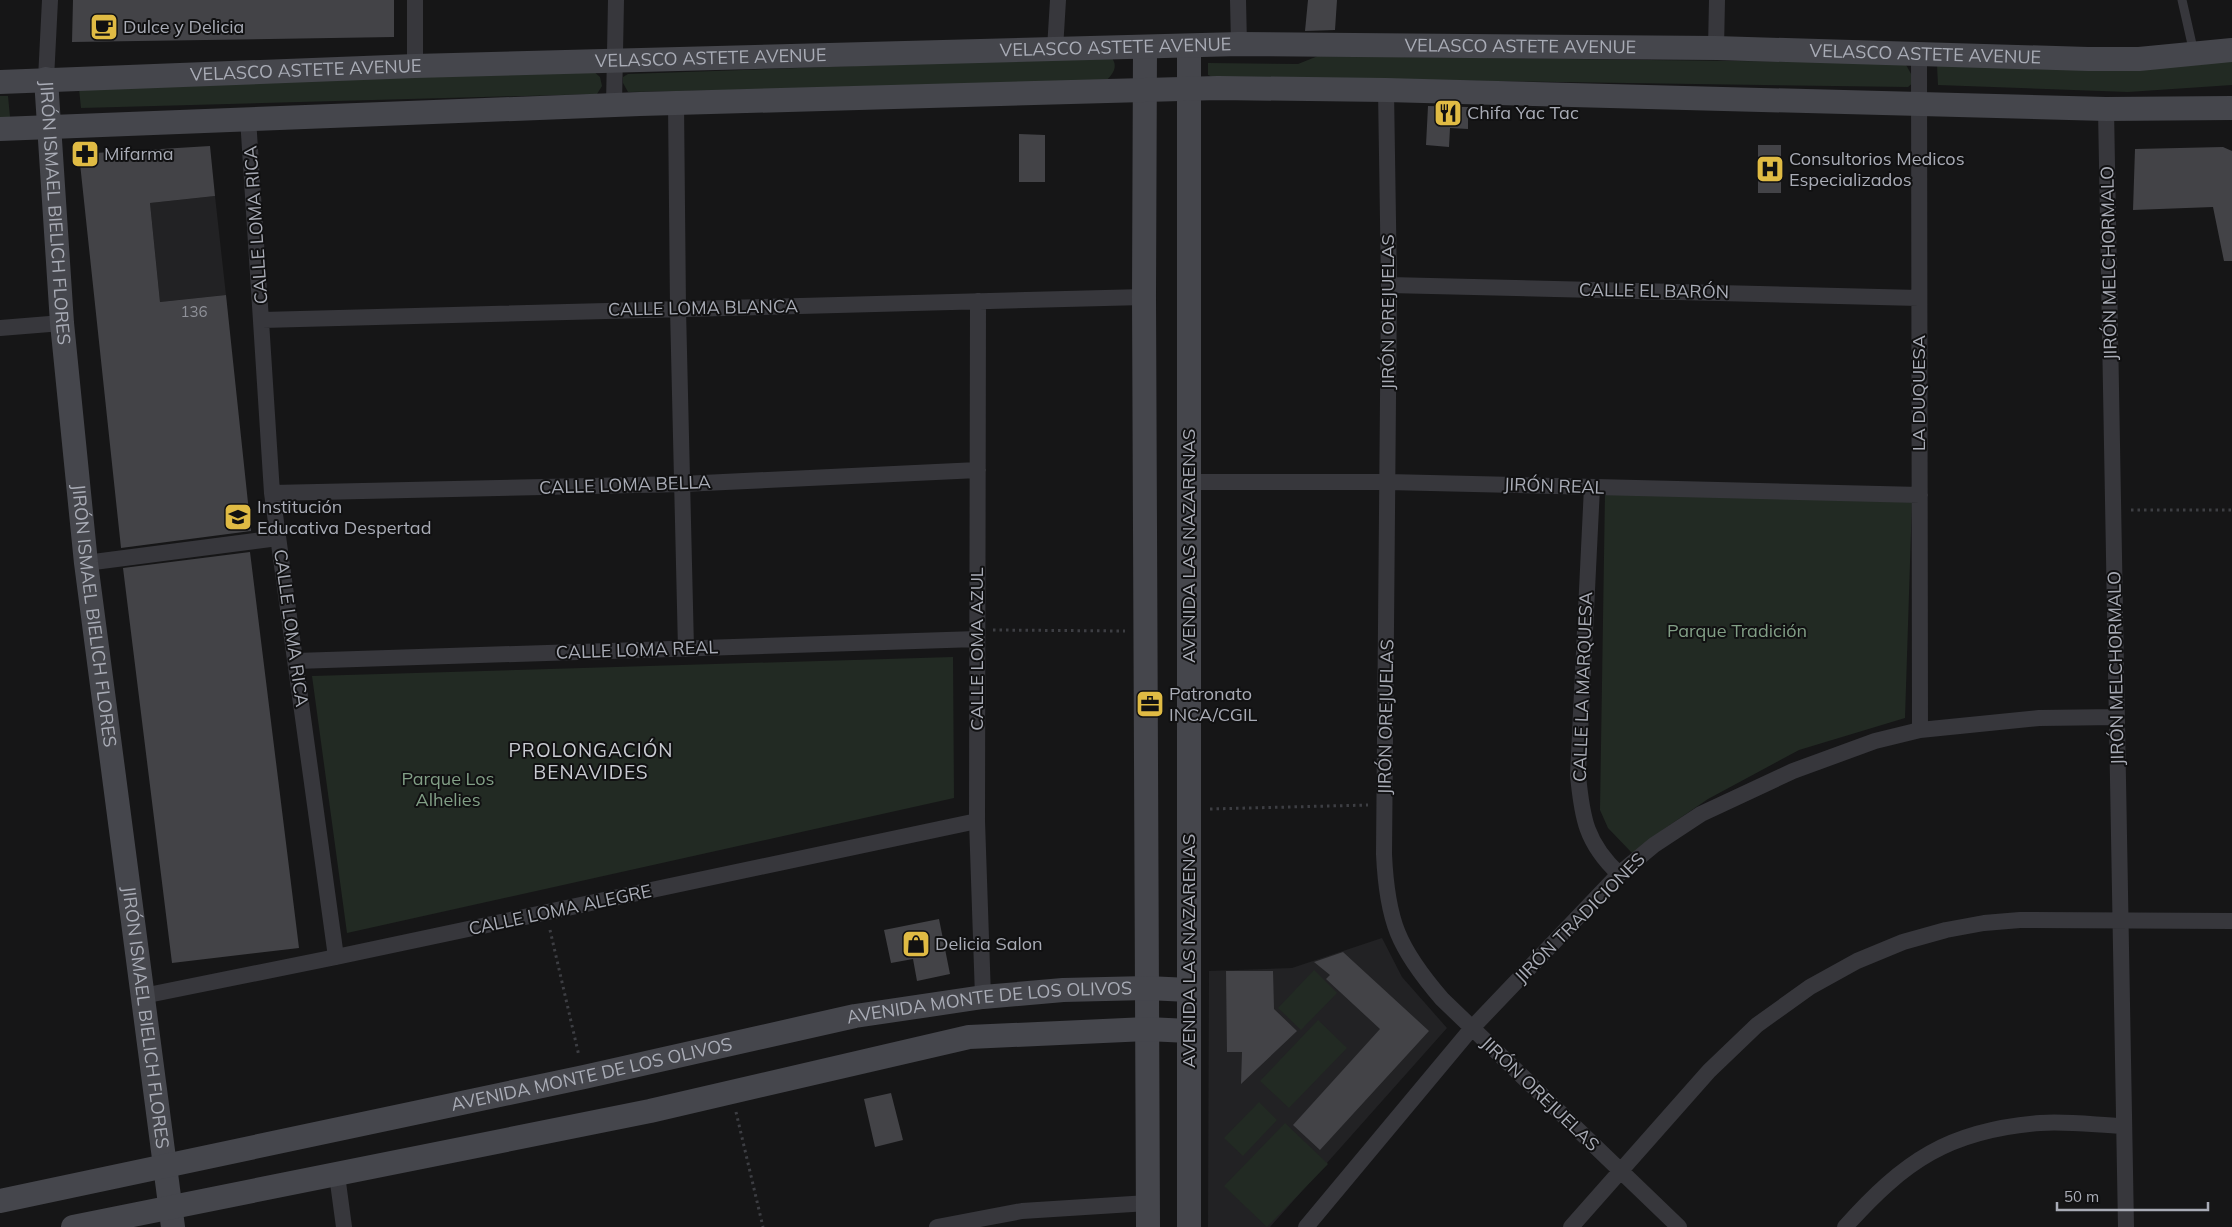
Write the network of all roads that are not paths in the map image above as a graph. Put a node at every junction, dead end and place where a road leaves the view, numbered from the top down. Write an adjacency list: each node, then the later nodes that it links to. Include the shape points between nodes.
1 (50, 0): 18 (street, JIRÓN ISMAEL BIELICH FLORES)
2 (415, 0): 17 (street)
3 (616, 0): 16 (street)
4 (1058, 0): 12 (street)
5 (1238, 0): 8 (street)
6 (1717, 0): 11 (street)
7 (2182, 0): 14 (lane)
8 (1239, 44): 9 (street, VELASCO ASTETE AVENUE); 11 (street, VELASCO ASTETE AVENUE)
9 (1189, 46): 10 (street, VELASCO ASTETE AVENUE); 20 (street, AVENIDA LAS NAZARENAS)
10 (1145, 47): 12 (street, VELASCO ASTETE AVENUE); 21 (street)
11 (1716, 48): 15 (street, VELASCO ASTETE AVENUE)
12 (1055, 49): 16 (street, VELASCO ASTETE AVENUE)
13 (2232, 50): 14 (street, VELASCO ASTETE AVENUE)
14 (2194, 53): 15 (street, VELASCO ASTETE AVENUE, via 2139,59)
15 (1919, 55): 25 (street, LA DUQUESA)
16 (614, 62): 17 (street, VELASCO ASTETE AVENUE); 24 (street)
17 (415, 66): 18 (street, VELASCO ASTETE AVENUE)
18 (46, 79): 19 (street, VELASCO ASTETE AVENUE); 29 (street, JIRÓN ISMAEL BIELICH FLORES)
19 (0, 82)
20 (1189, 89): 21 (street); 22 (street); 40 (street, AVENIDA LAS NAZARENAS)
21 (1145, 90): 23 (street); 32 (street)
22 (1386, 90): 25 (street); 31 (street, JIRÓN OREJUELAS)
23 (676, 103): 24 (street); 35 (street)
24 (614, 105): 28 (street)
25 (1919, 105): 27 (street); 33 (street, LA DUQUESA)
26 (2232, 108): 27 (street)
27 (2106, 110): 51 (street, JIRÓN MELCHORMALO)
28 (248, 118): 29 (street); 36 (street, CALLE LOMA RICA)
29 (48, 126): 30 (street); 37 (street, JIRÓN ISMAEL BIELICH FLORES)
30 (0, 128)
31 (1389, 285): 33 (street, CALLE EL BARÓN); 41 (street, JIRÓN OREJUELAS)
32 (1144, 297): 34 (street, CALLE LOMA BLANCA); 58 (street)
33 (1919, 298): 45 (street, LA DUQUESA)
34 (978, 301): 35 (street, CALLE LOMA BLANCA); 39 (street, CALLE LOMA AZUL)
35 (678, 309): 36 (street, CALLE LOMA BLANCA); 42 (street)
36 (262, 320): 44 (street, CALLE LOMA RICA)
37 (62, 323): 38 (street); 47 (street, JIRÓN ISMAEL BIELICH FLORES)
38 (0, 328)
39 (978, 470): 42 (street, CALLE LOMA BELLA); 48 (street, CALLE LOMA AZUL)
40 (1189, 482): 41 (street, JIRÓN REAL); 59 (street, AVENIDA LAS NAZARENAS)
41 (1388, 482): 43 (street, JIRÓN REAL); 62 (street, JIRÓN OREJUELAS, via 1386,888 1392,920 1418,972)
42 (682, 484): 44 (street, CALLE LOMA BELLA); 49 (street)
43 (1592, 487): 45 (street, JIRÓN REAL); 54 (street, CALLE LA MARQUESA, via 1578,775 1581,808 1590,837 1602,859)
44 (272, 493): 46 (street, CALLE LOMA RICA)
45 (1920, 495): 52 (street, LA DUQUESA)
46 (278, 538): 47 (street); 50 (street, CALLE LOMA RICA)
47 (86, 562): 60 (street, JIRÓN ISMAEL BIELICH FLORES)
48 (977, 634): 49 (street, CALLE LOMA REAL); 53 (street, CALLE LOMA AZUL)
49 (686, 649): 50 (street, CALLE LOMA REAL)
50 (296, 661): 57 (street, CALLE LOMA RICA)
51 (2117, 717): 52 (street, JIRÓN TRADICIONES, via 2039,718); 55 (street, JIRÓN MELCHORMALO)
52 (1920, 730): 54 (street, JIRÓN TRADICIONES, via 1839,753 1724,802 1654,845)
53 (977, 821): 57 (street, CALLE LOMA ALEGRE); 61 (street, CALLE LOMA AZUL)
54 (1619, 874): 62 (street, JIRÓN TRADICIONES)
55 (2120, 921): 56 (street); 65 (street, JIRÓN MELCHORMALO); 67 (street, via 1984,923 1903,942 1857,961 1810,987 1758,1025 1709,1071)
56 (2232, 921)
57 (336, 958): 60 (street, CALLE LOMA ALEGRE)
58 (1147, 988): 59 (street, AVENIDA MONTE DE LOS OLIVOS); 61 (street, AVENIDA MONTE DE LOS OLIVOS, via 1063,990); 63 (street)
59 (1189, 990): 64 (street, AVENIDA LAS NAZARENAS)
60 (144, 996): 66 (street, JIRÓN ISMAEL BIELICH FLORES)
61 (983, 997): 66 (street, AVENIDA MONTE DE LOS OLIVOS, via 855,1016)
62 (1472, 1028): 67 (street, JIRÓN OREJUELAS); 78 (street, JIRÓN TRADICIONES)
63 (1147, 1029): 64 (street, AVENIDA MONTE DE LOS OLIVOS); 68 (street, AVENIDA MONTE DE LOS OLIVOS, via 968,1037 650,1111); 70 (street)
64 (1189, 1031): 77 (street, AVENIDA LAS NAZARENAS)
65 (2123, 1126): 81 (street, via 2041,1123 1988,1130 1954,1140 1893,1178); 82 (street, JIRÓN MELCHORMALO)
66 (165, 1166): 69 (street, AVENIDA MONTE DE LOS OLIVOS); 71 (street, JIRÓN ISMAEL BIELICH FLORES)
67 (1621, 1172): 79 (street); 80 (street, JIRÓN OREJUELAS)
68 (337, 1175): 71 (street, AVENIDA MONTE DE LOS OLIVOS); 74 (street)
69 (0, 1201)
70 (1148, 1203): 72 (street, via 1022,1211); 76 (street)
71 (172, 1217): 73 (street, AVENIDA MONTE DE LOS OLIVOS)
72 (958, 1225): 75 (street)
73 (73, 1227)
74 (344, 1227)
75 (937, 1227)
76 (1148, 1227)
77 (1189, 1227)
78 (1306, 1227)
79 (1571, 1227)
80 (1678, 1227)
81 (1845, 1227)
82 (2126, 1227)

